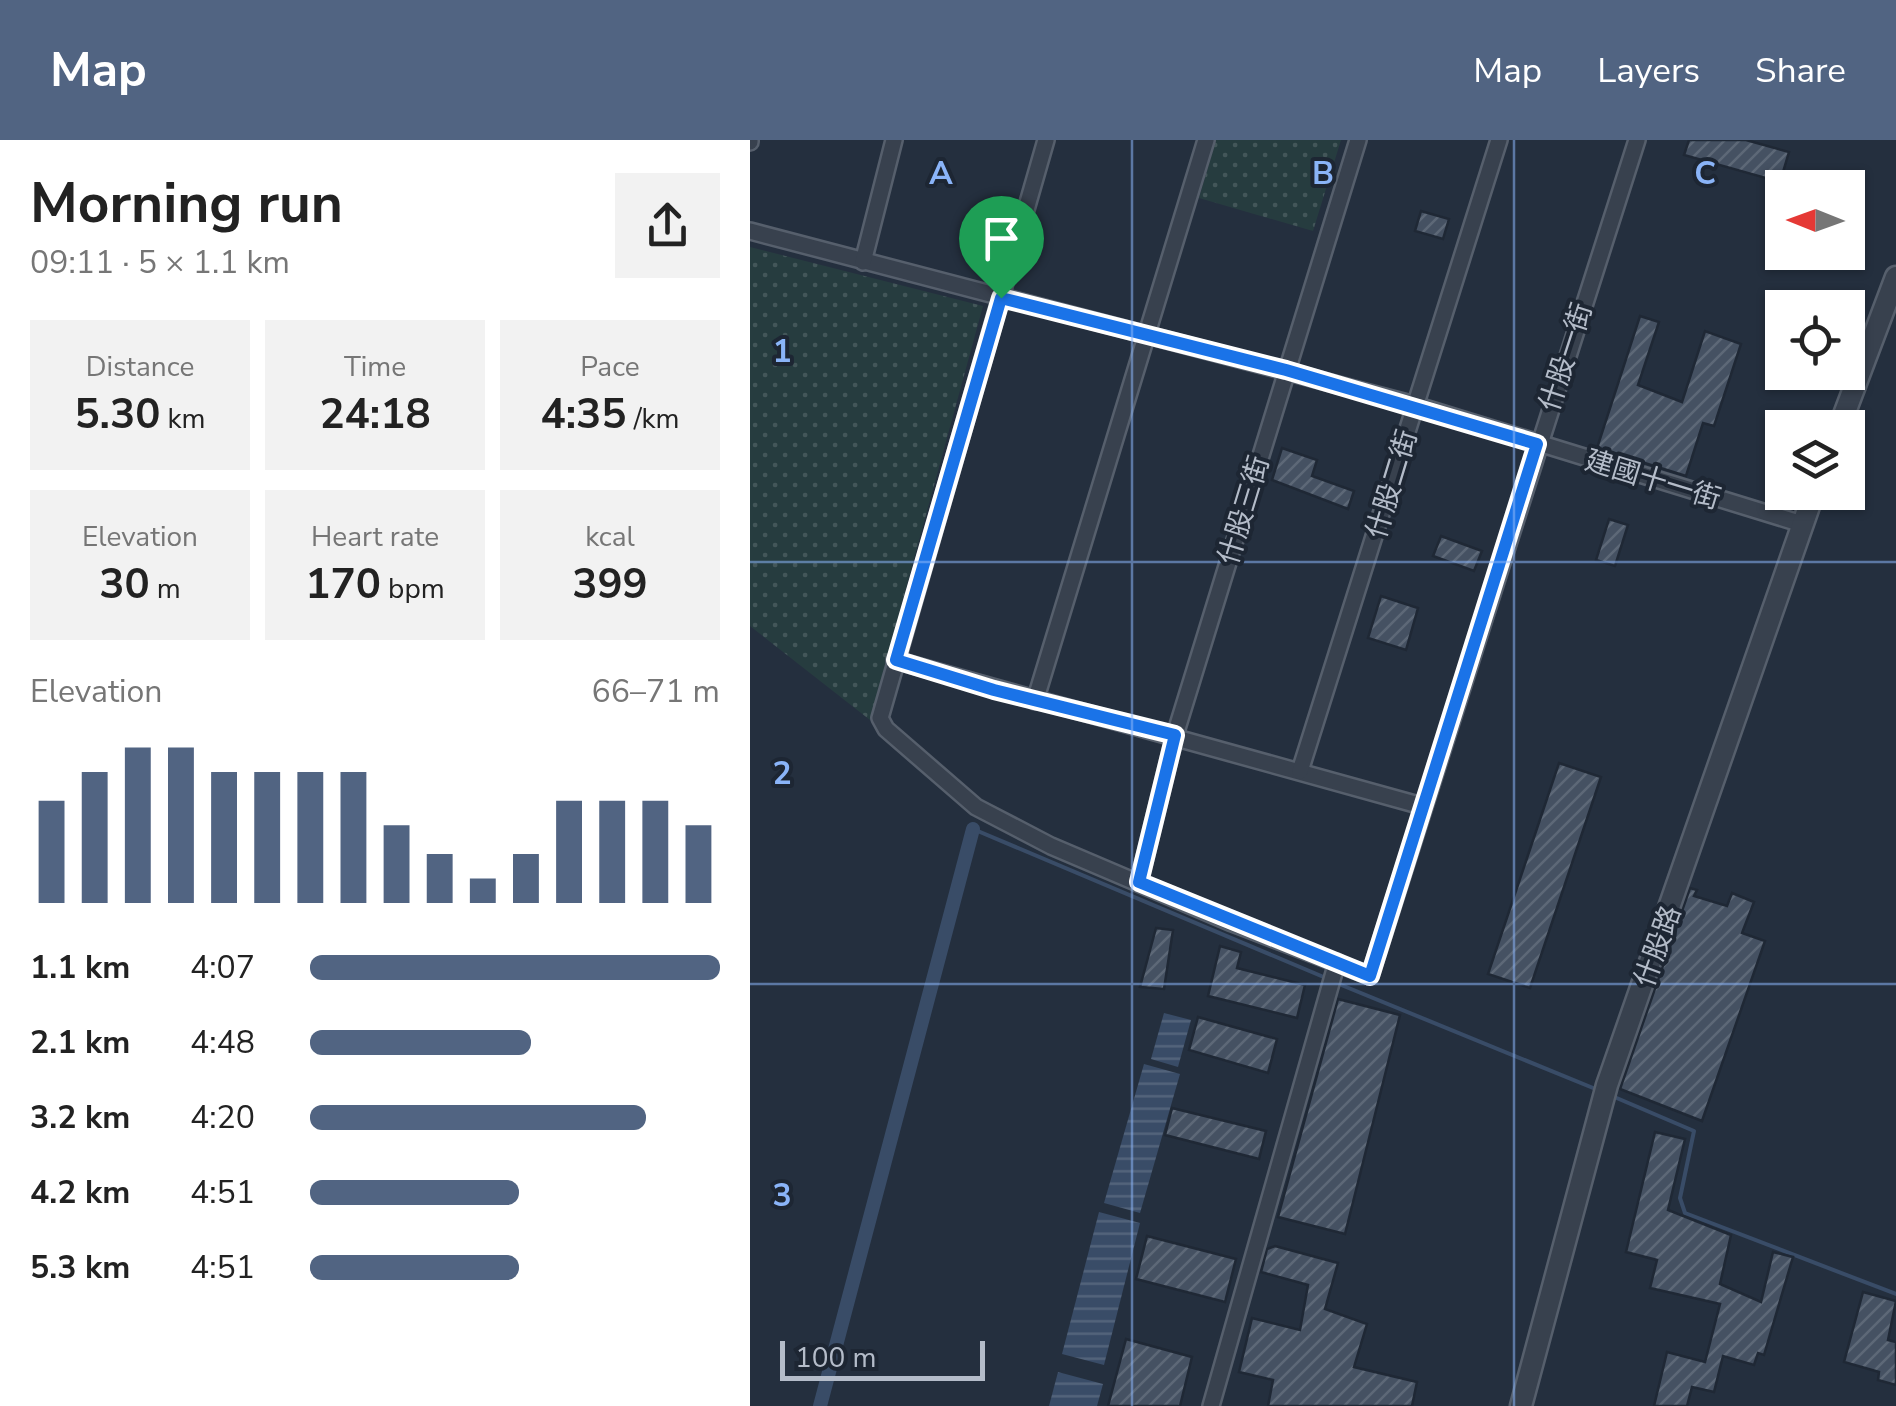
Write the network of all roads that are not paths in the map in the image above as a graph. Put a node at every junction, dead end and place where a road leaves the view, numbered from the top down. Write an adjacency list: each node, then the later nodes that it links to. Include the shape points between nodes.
1 (894, 140): 8 (street)
2 (1046, 140): 10 (street)
3 (1206, 140): 11 (street)
4 (1358, 140): 12 (street, 什股三街)
5 (1500, 140): 13 (street, 什股二街)
6 (1636, 140): 15 (street, 什股一街)
7 (750, 231): 8 (street, 建國十一街)
8 (863, 262): 10 (street, 建國十一街)
9 (1896, 277): 14 (street)
10 (1001, 298): 11 (street, 建國十一街); 18 (street)
11 (1146, 338): 12 (street, 建國十一街); 19 (street)
12 (1286, 370): 13 (street, 建國十一街); 20 (street, 什股三街)
13 (1416, 406): 15 (street, 建國十一街); 21 (street, 什股二街)
14 (1846, 410)
15 (1537, 444): 17 (street, 建國十一街); 22 (street, 什股一街)
16 (1807, 510): 17 (street, 什股路)
17 (1802, 524): 26 (street, 什股路, via 1607,1085)
18 (896, 660): 19 (street); 23 (street, via 880,718 886,729 976,807)
19 (1036, 701): 20 (street)
20 (1175, 735): 21 (street); 23 (street, 什股三街)
21 (1300, 771): 22 (street)
22 (1422, 806): 24 (street, 什股一街, via 1370,976)
23 (1139, 882): 24 (street)
24 (1337, 962): 25 (street)
25 (1211, 1406)
26 (1521, 1406)

